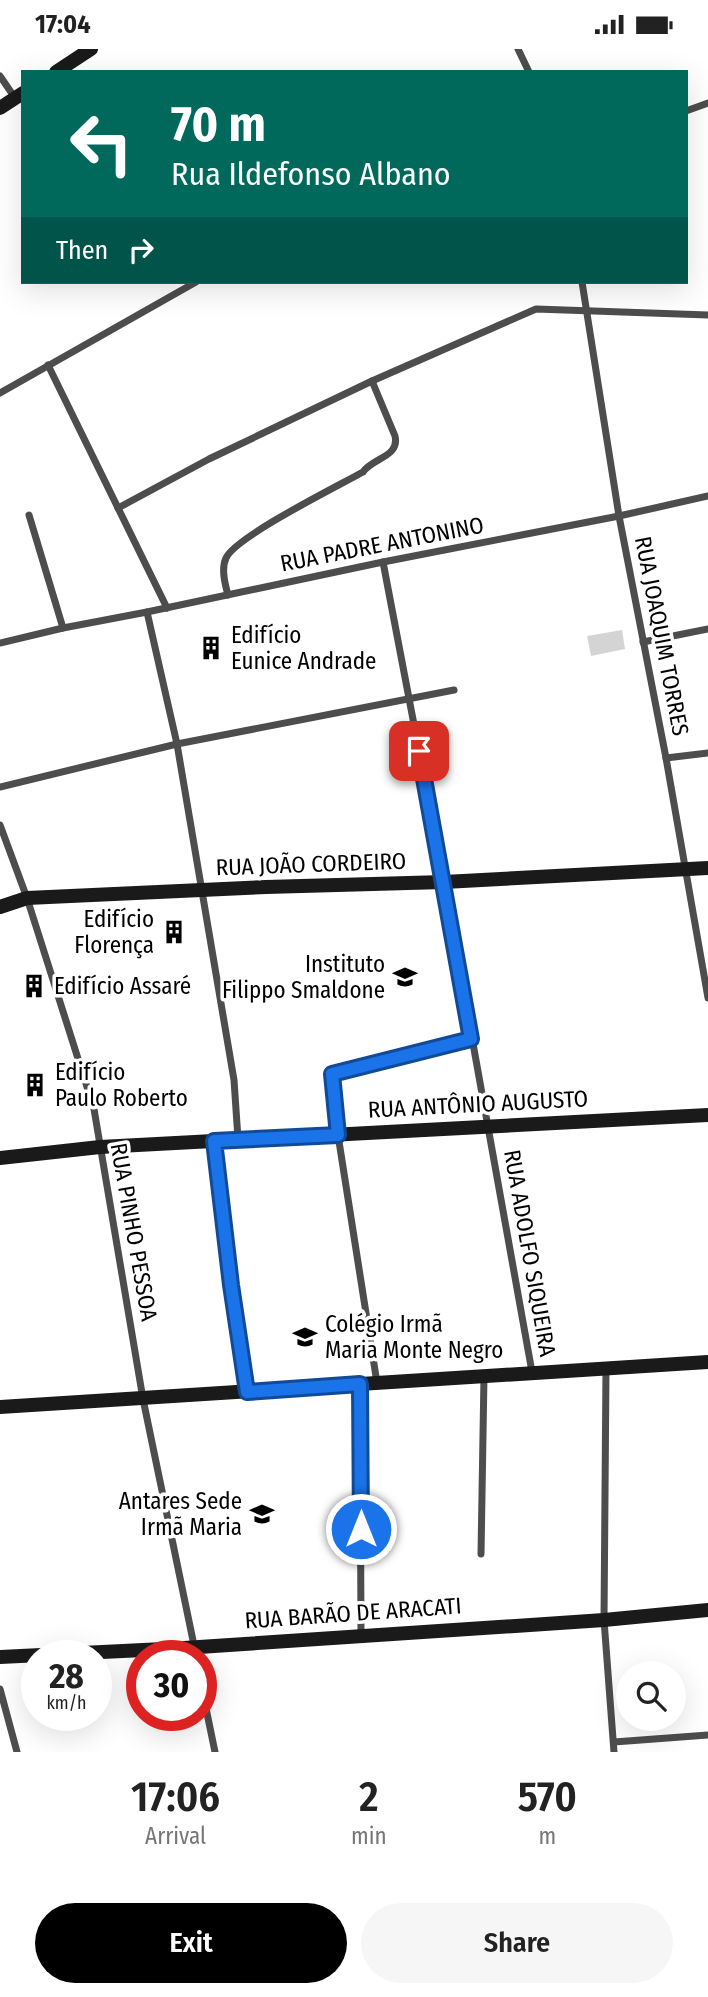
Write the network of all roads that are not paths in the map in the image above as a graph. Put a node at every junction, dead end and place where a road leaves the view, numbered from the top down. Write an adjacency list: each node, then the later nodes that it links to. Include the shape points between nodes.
1 (91, 49): 3 (street)
2 (518, 49): 4 (street)
3 (77, 66)
4 (528, 70)
5 (0, 76): 6 (street)
6 (19, 95): 8 (street)
7 (708, 103): 9 (street)
8 (0, 108)
9 (688, 110)
10 (192, 284): 14 (street)
11 (582, 284): 12 (street, RUA JOAQUIM TORRES)
12 (585, 310): 13 (street); 15 (street, via 536,309); 20 (street, RUA JOAQUIM TORRES)
13 (708, 315)
14 (48, 365): 16 (street); 18 (street)
15 (372, 381): 18 (street); 22 (street, via 395,436 393,450 363,473 235,546 224,561)
16 (0, 393)
17 (708, 496): 20 (street, RUA PADRE ANTONINO)
18 (118, 508): 23 (street)
19 (29, 515): 25 (street)
20 (619, 516): 21 (street, RUA PADRE ANTONINO); 27 (street, RUA JOAQUIM TORRES)
21 (383, 562): 22 (street, RUA PADRE ANTONINO); 30 (street, RUA ADOLFO SIQUEIRA)
22 (228, 595): 23 (street, RUA PADRE ANTONINO)
23 (167, 608): 24 (street, RUA PADRE ANTONINO)
24 (147, 612): 25 (street, RUA PADRE ANTONINO); 31 (street)
25 (63, 628): 28 (street, RUA PADRE ANTONINO)
26 (708, 629): 27 (street)
27 (643, 642): 33 (street, RUA JOAQUIM TORRES)
28 (0, 643)
29 (454, 689): 30 (street)
30 (410, 698): 31 (street); 38 (street, RUA ADOLFO SIQUEIRA)
31 (177, 744): 34 (street); 39 (street)
32 (708, 753): 33 (street)
33 (666, 758): 37 (street, RUA JOAQUIM TORRES)
34 (0, 787)
35 (0, 825): 40 (street, RUA PINHO PESSOA)
36 (708, 868): 37 (street, RUA JOÃO CORDEIRO)
37 (685, 870): 38 (street, RUA JOÃO CORDEIRO); 42 (street, RUA JOAQUIM TORRES)
38 (444, 882): 39 (street, RUA JOÃO CORDEIRO); 43 (street, RUA ADOLFO SIQUEIRA)
39 (201, 890): 40 (street, RUA JOÃO CORDEIRO); 47 (street, via 234,1080)
40 (27, 898): 41 (street, RUA JOÃO CORDEIRO); 49 (street, RUA PINHO PESSOA, via 85,1076)
41 (0, 907)
42 (708, 998)
43 (471, 1039): 45 (street, RUA ADOLFO SIQUEIRA); 46 (street, via 332,1074)
44 (708, 1115): 45 (street, RUA ANTÔNIO AUGUSTO)
45 (487, 1126): 46 (street, RUA ANTÔNIO AUGUSTO); 53 (street, RUA ADOLFO SIQUEIRA)
46 (338, 1135): 47 (street, RUA ANTÔNIO AUGUSTO); 55 (street)
47 (238, 1139): 48 (street, RUA ANTÔNIO AUGUSTO)
48 (214, 1141): 49 (street, RUA ANTÔNIO AUGUSTO); 57 (street)
49 (100, 1147): 50 (street, RUA ANTÔNIO AUGUSTO); 58 (street, RUA PINHO PESSOA)
50 (0, 1158)
51 (708, 1362): 52 (street)
52 (606, 1368): 53 (street); 62 (street)
53 (532, 1372): 54 (street)
54 (484, 1375): 55 (street); 60 (street)
55 (377, 1383): 56 (street)
56 (360, 1384): 57 (street); 63 (street)
57 (247, 1392): 58 (street)
58 (143, 1399): 59 (street); 64 (street, RUA PINHO PESSOA)
59 (0, 1407)
60 (481, 1554)
61 (708, 1610): 62 (street, RUA BARÃO DE ARACATI)
62 (604, 1620): 63 (street, RUA BARÃO DE ARACATI); 71 (street)
63 (361, 1635): 65 (street, RUA BARÃO DE ARACATI)
64 (193, 1640)
65 (217, 1649)
66 (126, 1653): 67 (street, RUA BARÃO DE ARACATI)
67 (0, 1657)
68 (0, 1689): 72 (street)
69 (211, 1731): 73 (street)
70 (708, 1735): 71 (street)
71 (614, 1742): 74 (street)
72 (17, 1752)
73 (215, 1752)
74 (614, 1752)

